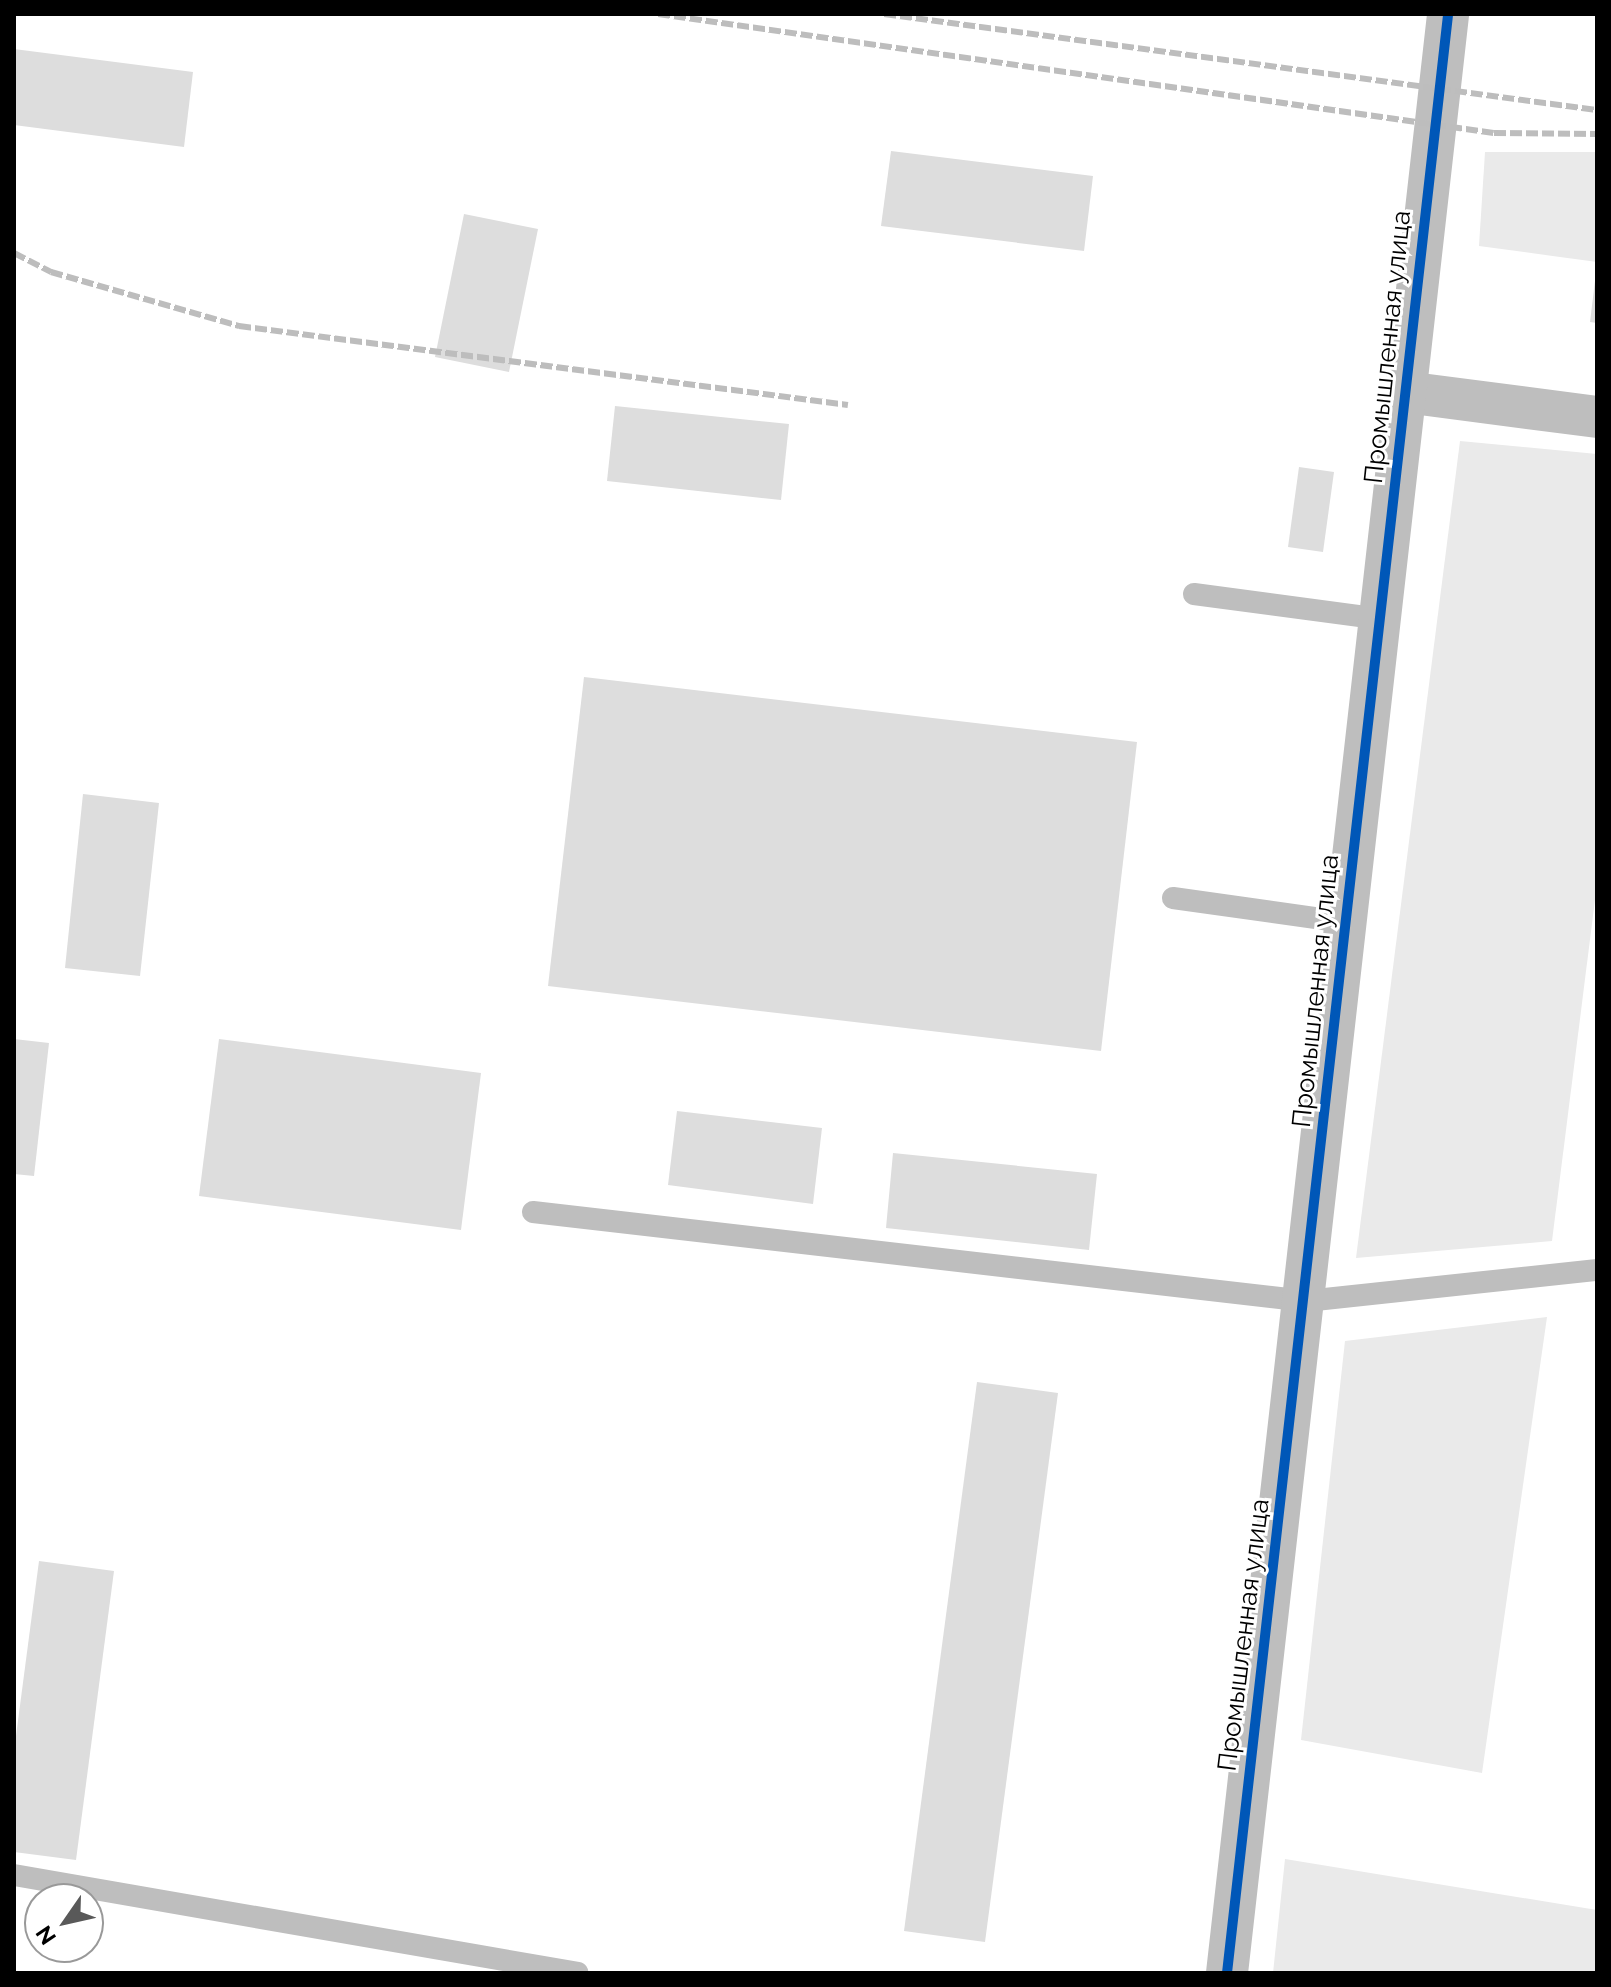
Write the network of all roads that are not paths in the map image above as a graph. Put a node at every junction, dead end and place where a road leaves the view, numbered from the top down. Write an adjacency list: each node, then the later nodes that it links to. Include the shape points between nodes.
1 (1448, 14): 2 (street, Промышленная улица)
2 (1405, 392): 3 (street); 5 (street, Промышленная улица)
3 (1597, 417)
4 (1194, 594): 5 (lane)
5 (1382, 619): 7 (street, Промышленная улица)
6 (1173, 898): 7 (lane)
7 (1344, 922): 10 (street, Промышленная улица)
8 (533, 1212): 10 (lane)
9 (1597, 1270): 10 (lane)
10 (1306, 1301): 13 (street, Промышленная улица)
11 (14, 1875): 12 (lane)
12 (578, 1973)
13 (1227, 1973)

